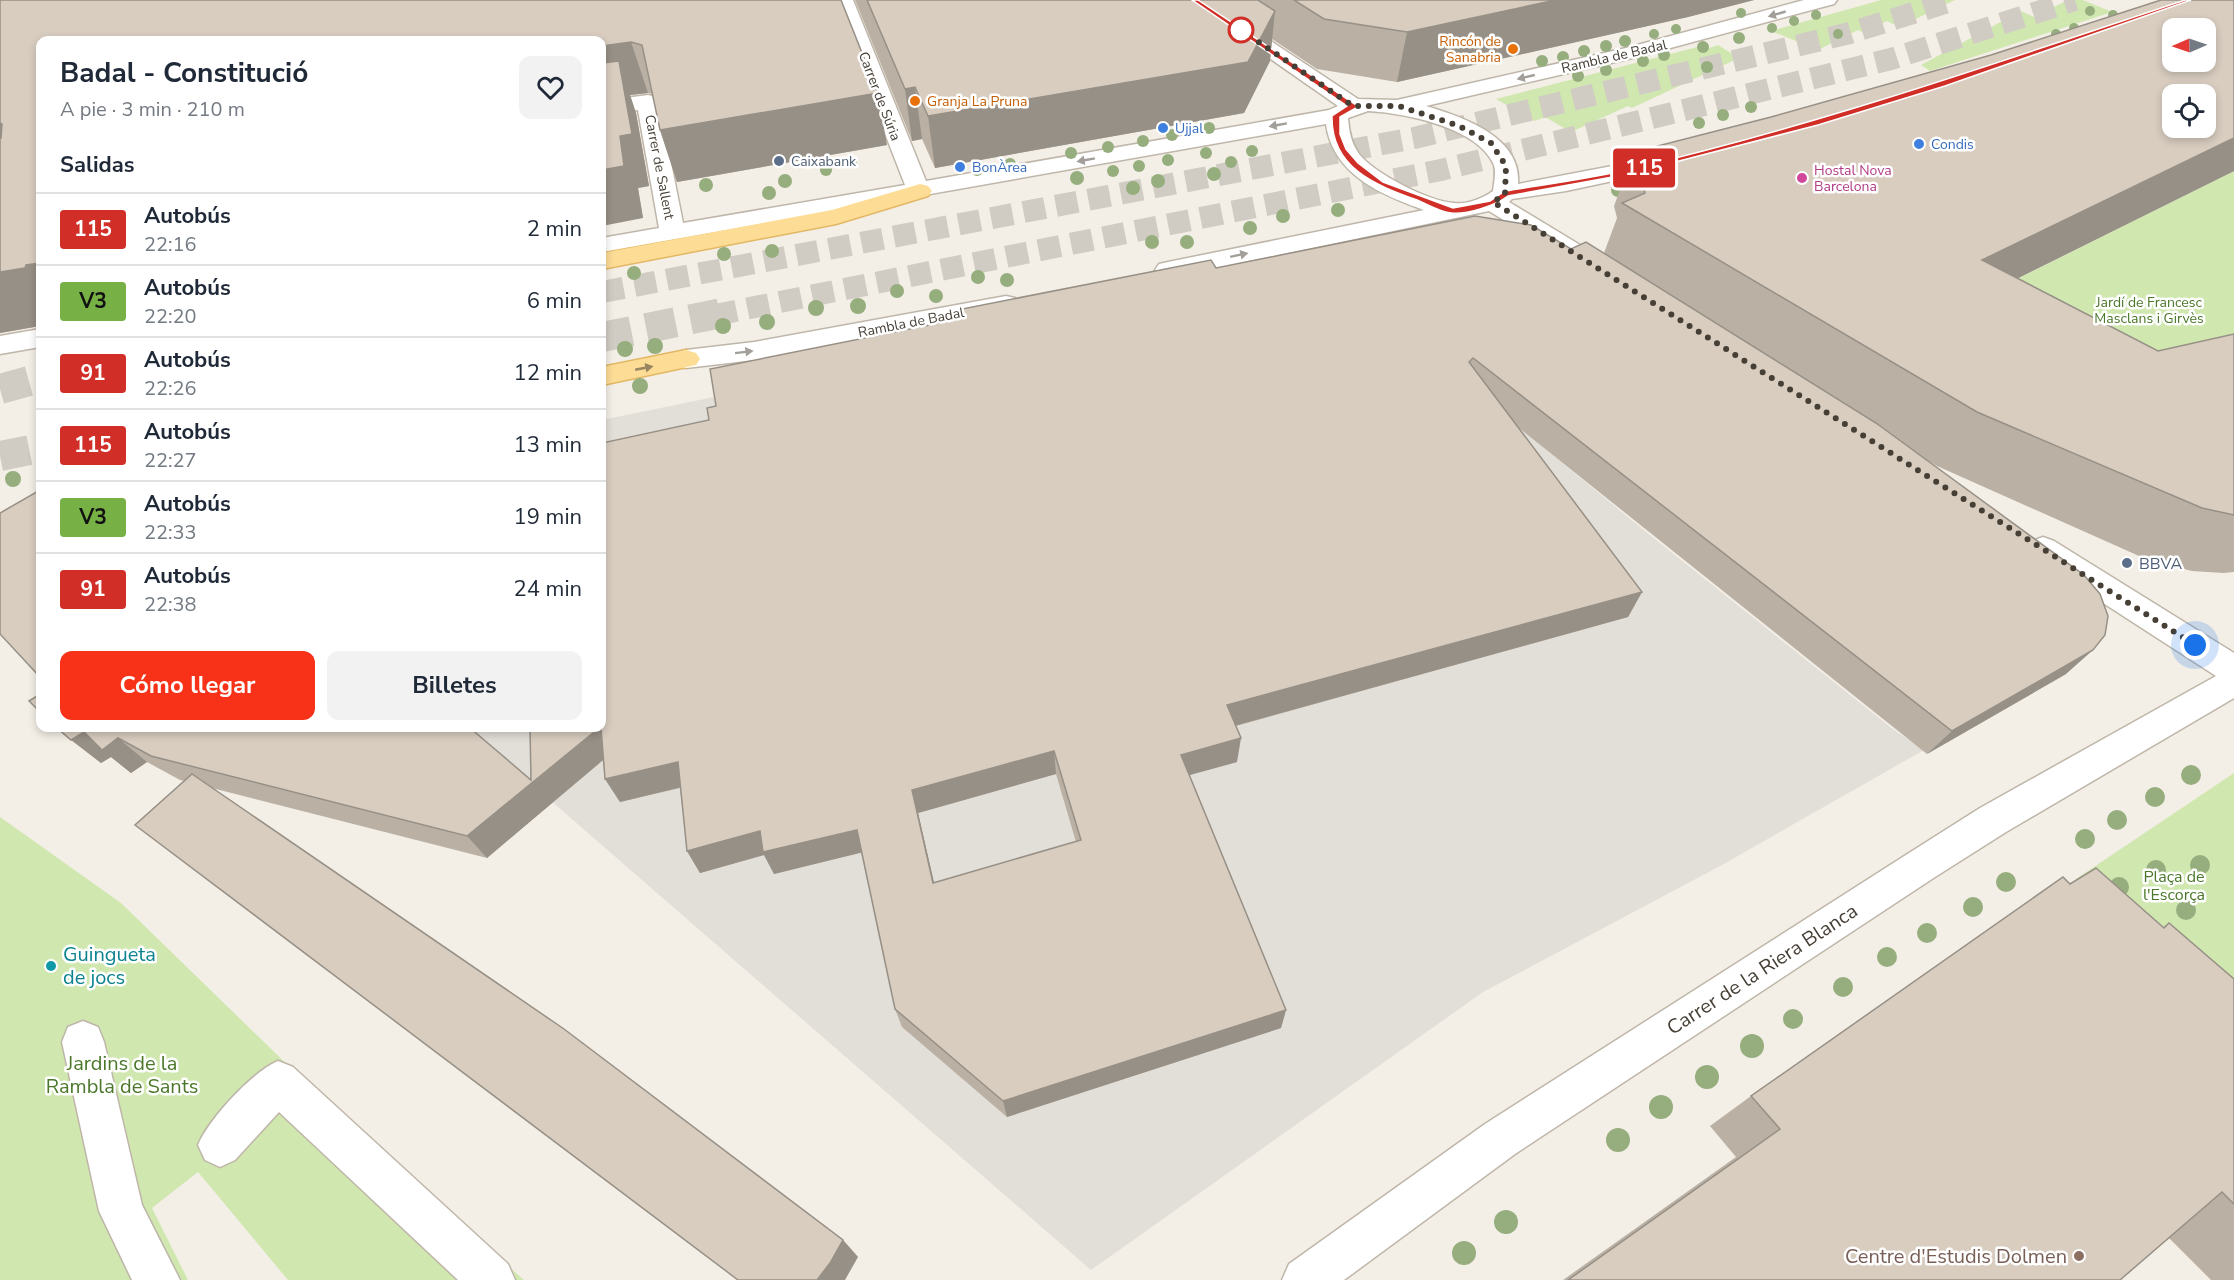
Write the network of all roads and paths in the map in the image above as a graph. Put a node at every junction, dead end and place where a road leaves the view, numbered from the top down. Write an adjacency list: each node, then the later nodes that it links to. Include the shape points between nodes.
1 (1196, 0): 7 (street)
2 (1827, 0): 5 (street, Rambla de Badal, one-way to 5, via 1630,53)
3 (844, 5): 4 (street); 9 (street, Carrer de Súria)
4 (824, 12)
5 (1399, 106): 7 (street, Rambla de Badal); 10 (street, Rambla de Badal, via 1459,126 1491,143 1506,166)
6 (606, 107): 12 (street, Carrer de Sallent, via 648,102)
7 (1344, 111): 9 (street, Rambla de Badal, one-way to 9); 11 (street, via 1336,134 1355,165 1380,184)
8 (1694, 156): 10 (street)
9 (920, 191): 12 (street, Rambla de Badal); 14 (main road, via 836,217)
10 (1499, 198): 11 (street); 16 (street)
11 (1453, 211): 15 (street, one-way to 11)
12 (672, 232): 13 (street, Rambla de Badal)
13 (606, 244)
14 (606, 260)
15 (1139, 276)
16 (1628, 285)
17 (1025, 300): 20 (street, Rambla de Badal, one-way to 17, via 754,351)
18 (36, 339): 19 (street)
19 (0, 345)
20 (686, 359): 21 (main road, one-way to 20)
21 (606, 375)
22 (2016, 532): 23 (street)
23 (2234, 670)
24 (2234, 682): 29 (street, Carrer de la Riera Blanca, via 2003,814 1912,871 1500,1139)
25 (83, 1042): 27 (street, via 122,1211)
26 (220, 1145): 28 (street, via 278,1082)
27 (157, 1280)
28 (492, 1280)
29 (1305, 1280)

